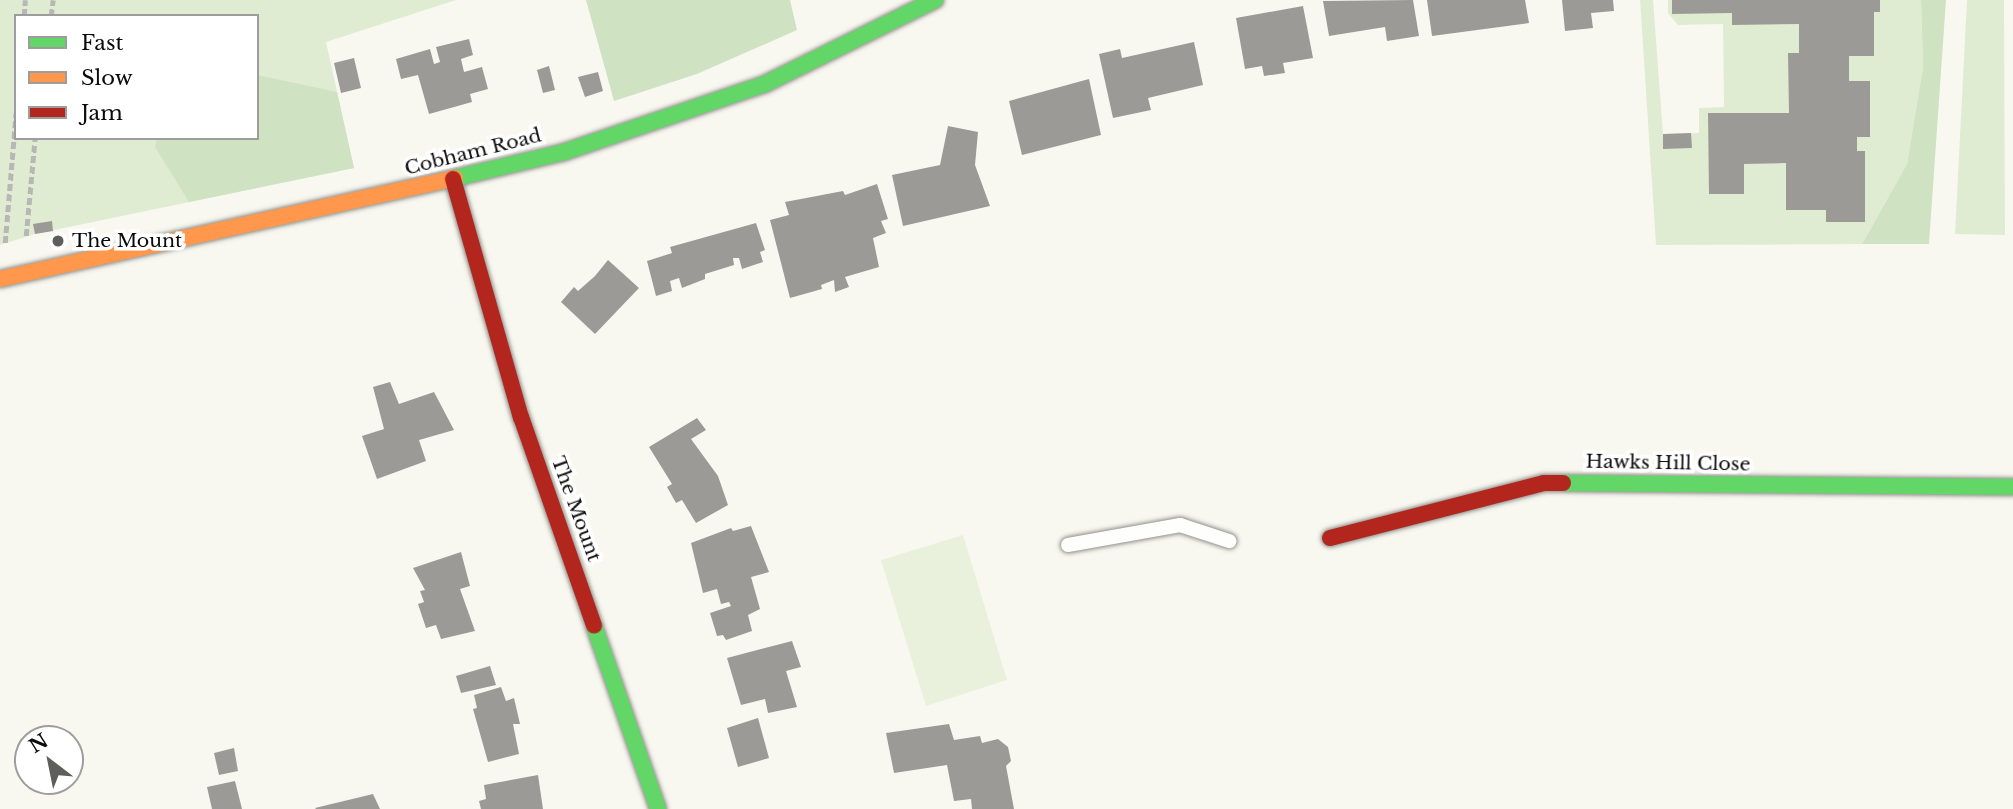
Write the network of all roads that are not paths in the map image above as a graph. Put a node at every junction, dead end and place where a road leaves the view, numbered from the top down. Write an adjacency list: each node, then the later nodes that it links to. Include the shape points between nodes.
1 (935, 0): 2 (street, Cobham Road, via 765,85 644,128)
2 (453, 179): 3 (street, Cobham Road); 8 (street, The Mount, via 521,417)
3 (2, 278)
4 (2013, 487): 5 (street, Hawks Hill Close, via 1544,483)
5 (1329, 538)
6 (1229, 541): 7 (lane, via 1180,524)
7 (1068, 545)
8 (658, 809)

